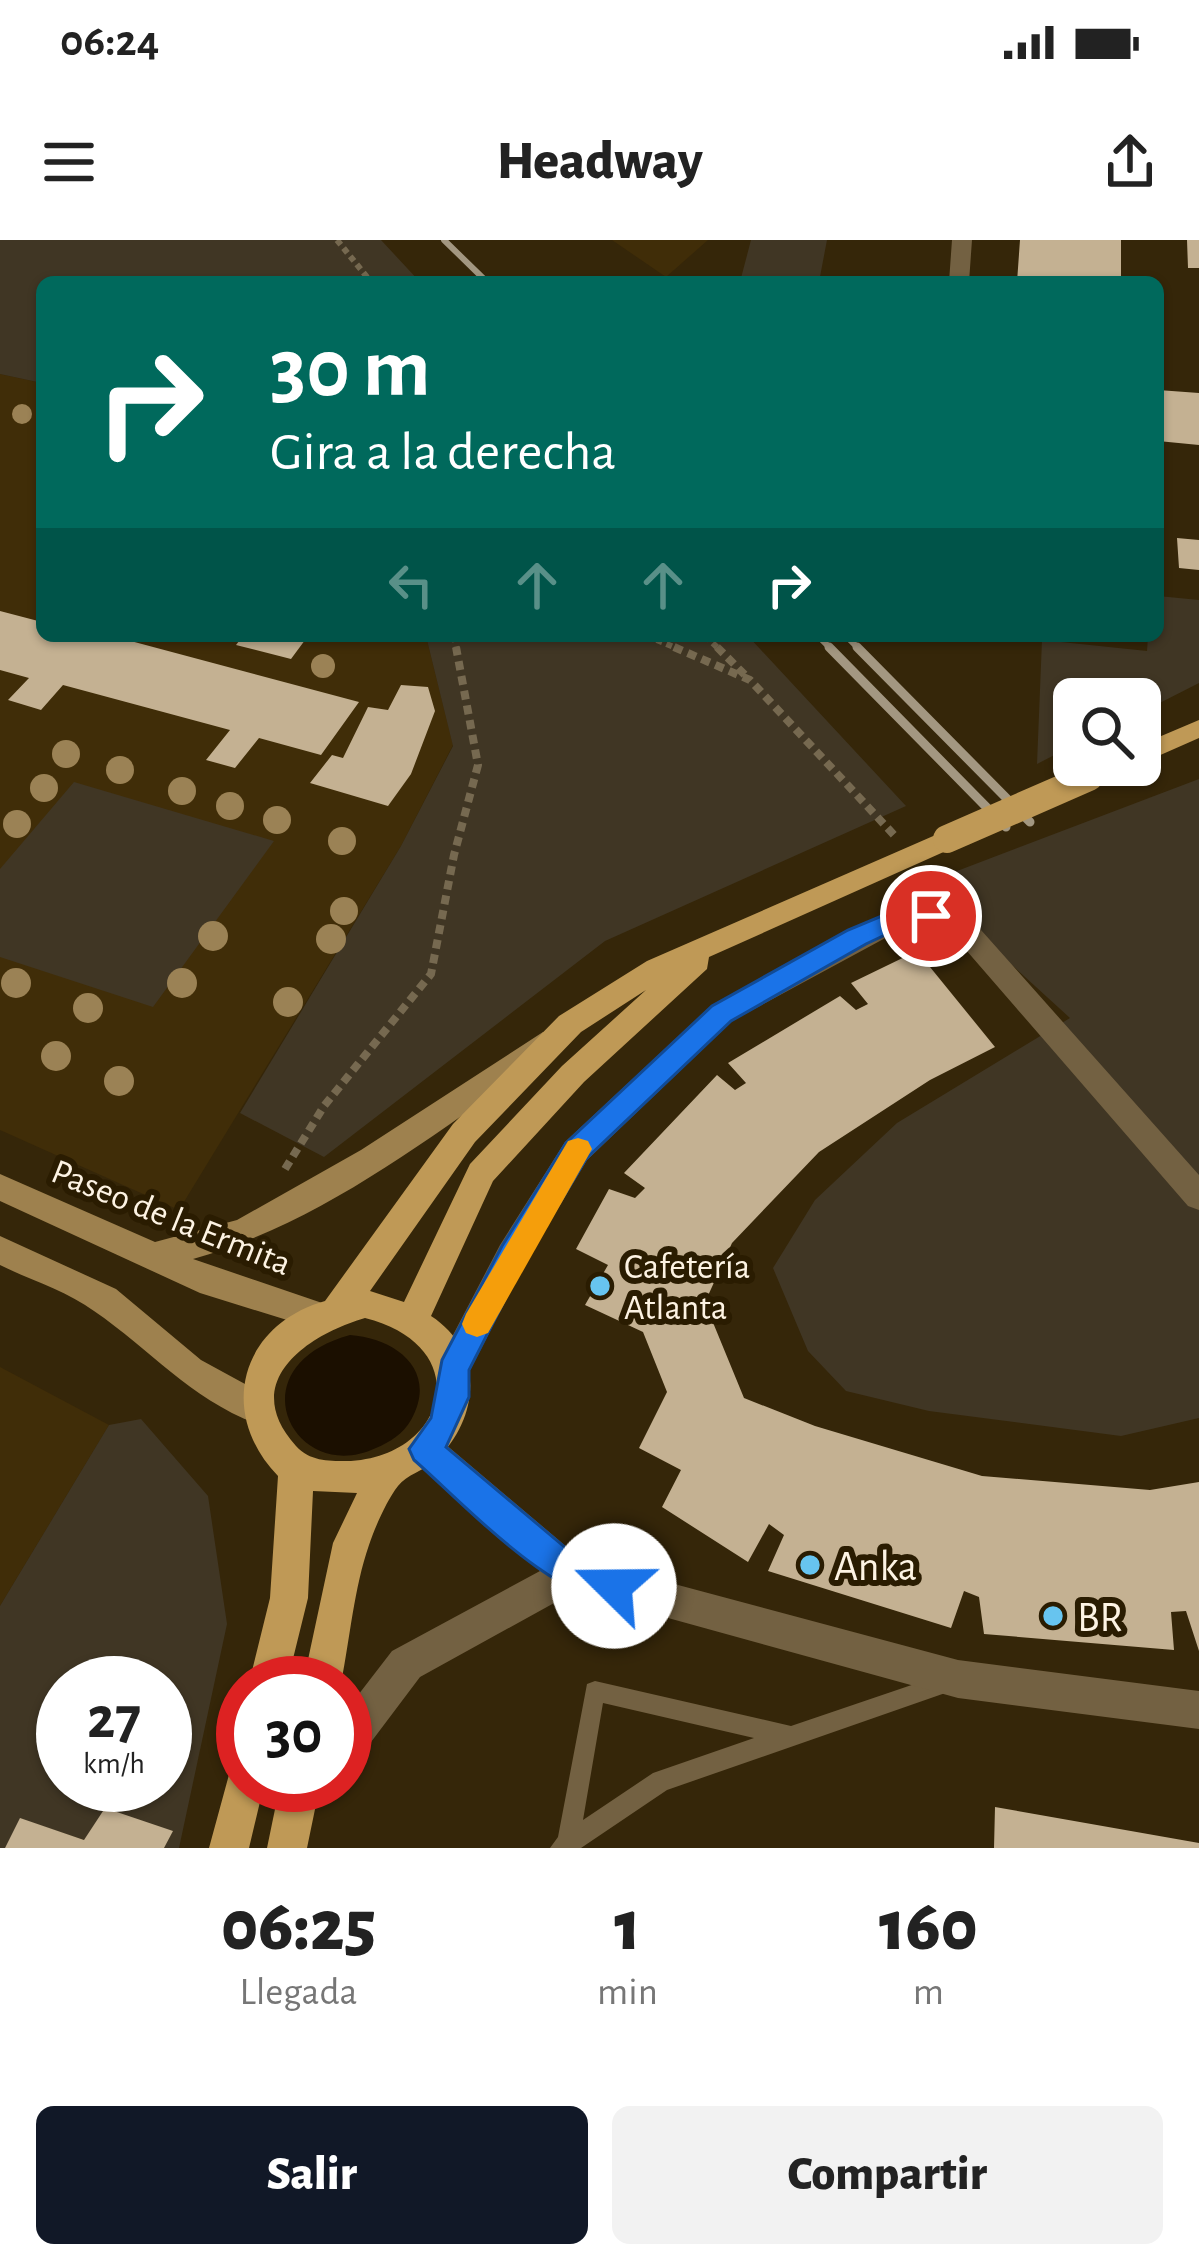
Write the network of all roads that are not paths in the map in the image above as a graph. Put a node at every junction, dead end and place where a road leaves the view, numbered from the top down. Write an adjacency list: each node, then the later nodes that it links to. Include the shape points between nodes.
1 (962, 240): 2 (street)
2 (959, 276)
3 (1199, 728): 4 (main road)
4 (1161, 745)
5 (1070, 786): 6 (main road, bridge)
6 (719, 941): 7 (main road); 13 (main road, via 573,1073 481,1173)
7 (571, 1024): 11 (main road, via 372,1159 246,1232); 12 (main road, via 464,1133)
8 (0, 1187): 11 (main road, Paseo de la Ermita)
9 (1199, 1198): 14 (street, via 963,928 931,916 896,920 722,1013 576,1151)
10 (0, 1250): 15 (main road, via 104,1299 189,1371)
11 (152, 1256): 12 (main road, Paseo de la Ermita, via 212,1283)
12 (327, 1311): 13 (main road, via 365,1304); 15 (main road, via 290,1331 270,1354)
13 (414, 1317): 14 (main road, via 446,1349)
14 (453, 1369): 16 (main road, via 454,1397)
15 (256, 1408): 17 (main road, via 269,1440)
16 (425, 1449): 18 (main road); 19 (street)
17 (296, 1467): 18 (main road, via 340,1478); 20 (main road, via 289,1598)
18 (386, 1473): 21 (main road, via 351,1543)
19 (571, 1574): 22 (street); 23 (street, via 406,1664)
20 (275, 1656)
21 (328, 1656)
22 (958, 1679): 24 (street); 25 (lane)
23 (372, 1709)
24 (1199, 1710)
25 (788, 1735): 27 (lane, via 661,1781); 27 (lane, via 595,1691)
26 (238, 1812): 28 (main road)
27 (565, 1846)
28 (229, 1848)

